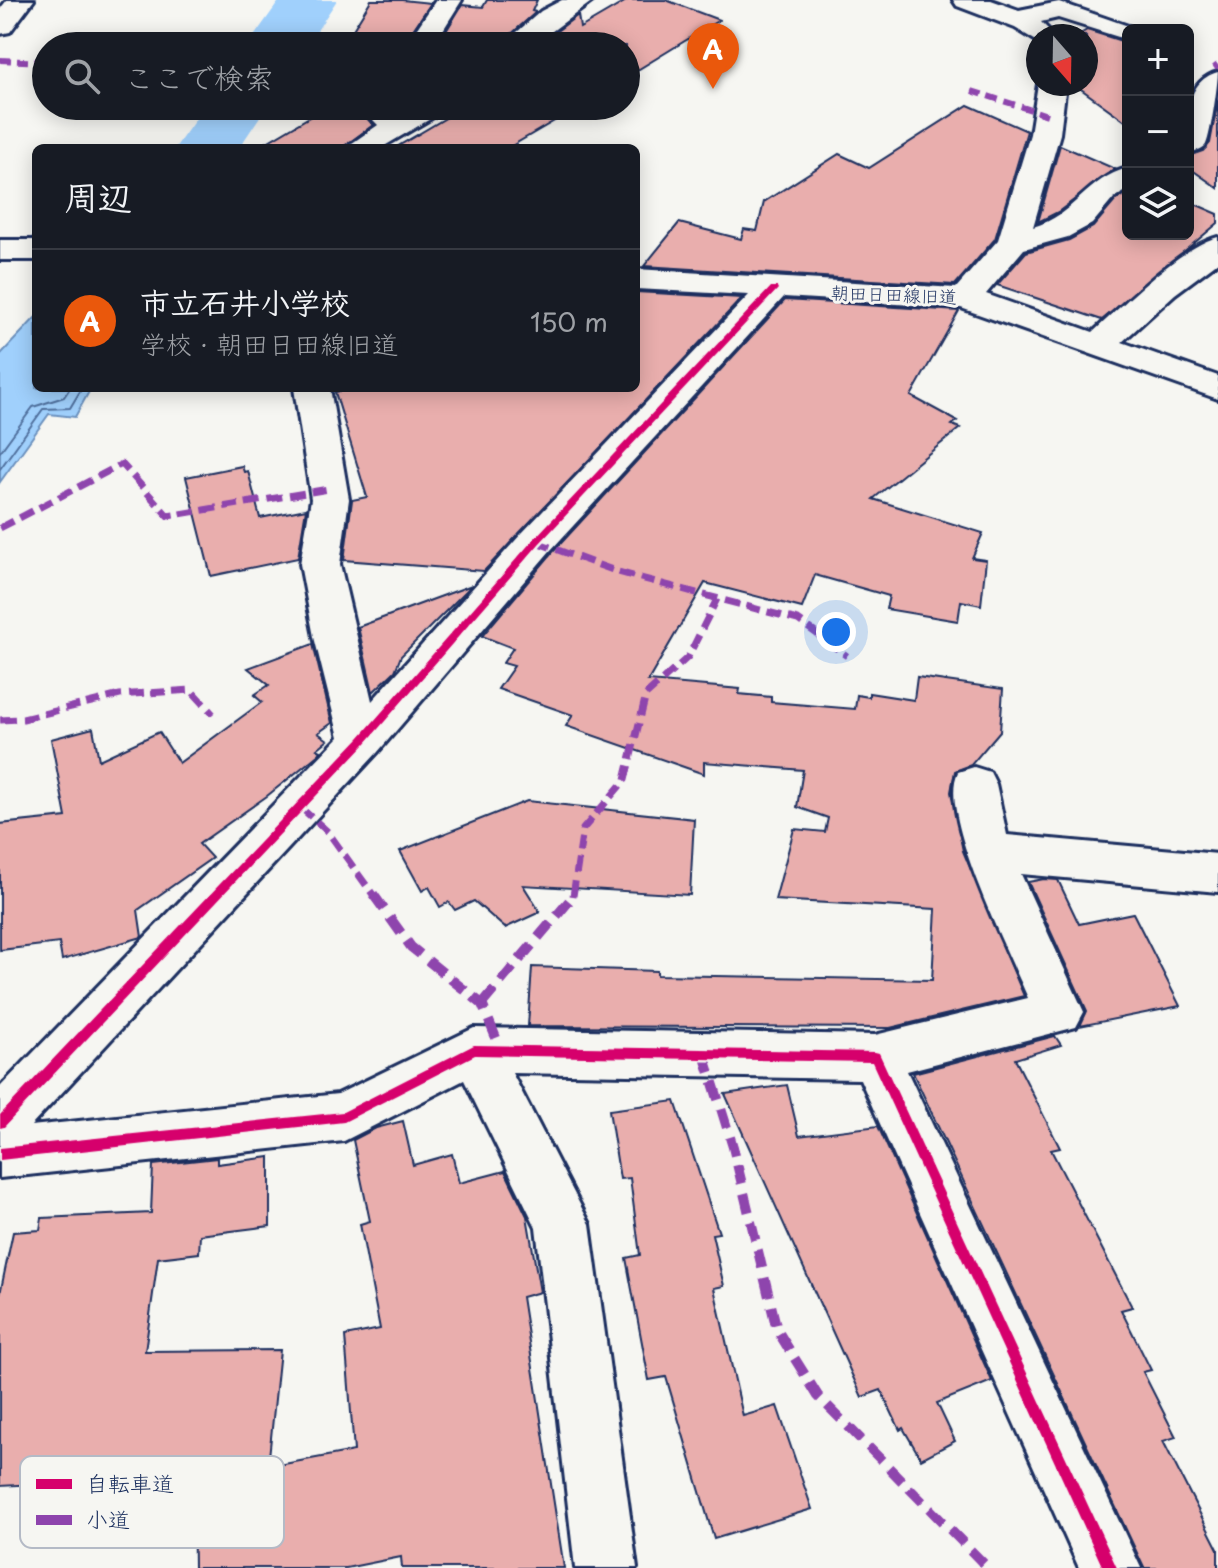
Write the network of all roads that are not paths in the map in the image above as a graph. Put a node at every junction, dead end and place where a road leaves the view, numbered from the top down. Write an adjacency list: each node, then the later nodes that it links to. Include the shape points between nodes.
1 (21, 0): 7 (street)
2 (449, 0): 9 (street)
3 (581, 0): 10 (street)
4 (966, 0): 5 (street)
5 (1016, 19): 6 (street); 8 (street, via 1059,10)
6 (1026, 25)
7 (0, 26)
8 (1122, 30)
9 (428, 32)
10 (532, 32)
11 (1194, 60): 12 (street)
12 (1218, 70)
13 (1218, 81): 18 (street, via 1197,107)
14 (1050, 96): 21 (street, 朝田日田線旧道, via 1045,134)
15 (390, 120): 17 (street)
16 (408, 120): 17 (street)
17 (397, 126): 19 (street)
18 (1194, 141)
19 (367, 144)
20 (1122, 180): 21 (street, via 1103,191 1081,217)
21 (1013, 242): 27 (street, 朝田日田線旧道)
22 (1218, 247): 28 (street, via 1163,287)
23 (0, 250): 24 (street)
24 (32, 250)
25 (640, 279): 26 (street, 朝田日田線旧道)
26 (774, 289): 27 (street, 朝田日田線旧道); 31 (street, via 536,542)
27 (965, 298): 28 (street)
28 (1098, 346): 29 (street)
29 (1218, 388)
30 (313, 392): 31 (street, via 330,499 320,564)
31 (362, 741): 37 (street)
32 (974, 784): 33 (street)
33 (988, 852): 34 (street); 36 (street, via 1059,1012)
34 (1218, 873)
35 (474, 1050): 36 (street); 38 (street, via 344,1117); 39 (street, via 563,1224)
36 (875, 1057): 40 (street)
37 (0, 1123)
38 (0, 1154)
39 (606, 1568)
40 (1110, 1568)

